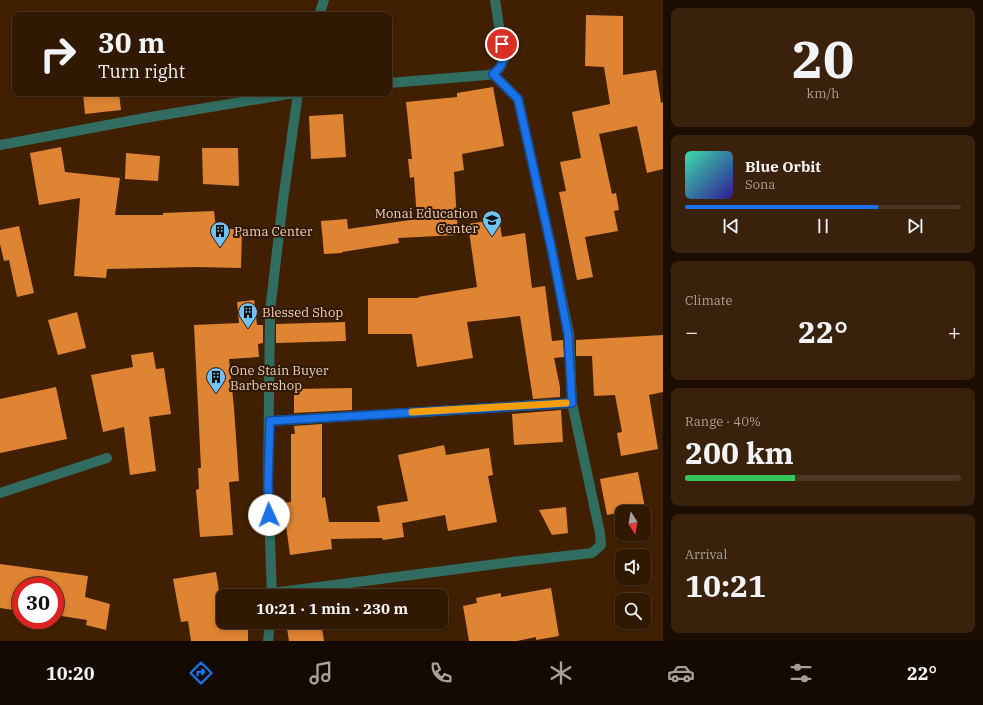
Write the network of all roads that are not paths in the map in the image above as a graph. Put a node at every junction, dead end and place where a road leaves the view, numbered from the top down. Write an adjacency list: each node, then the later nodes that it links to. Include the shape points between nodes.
1 (324, 0): 3 (street)
2 (495, 0): 4 (street, via 504,59)
3 (320, 12)
4 (493, 74): 5 (street); 9 (street, via 518,99 568,334)
5 (392, 83)
6 (279, 96): 8 (street)
7 (297, 96): 10 (street, via 270,311)
8 (0, 145)
9 (572, 403): 10 (street); 14 (street, via 600,533 601,545 592,553)
10 (270, 421): 13 (street, via 268,483)
11 (107, 458): 12 (street)
12 (0, 493)
13 (272, 589)
14 (316, 589)
15 (269, 629): 16 (street)
16 (268, 641)

